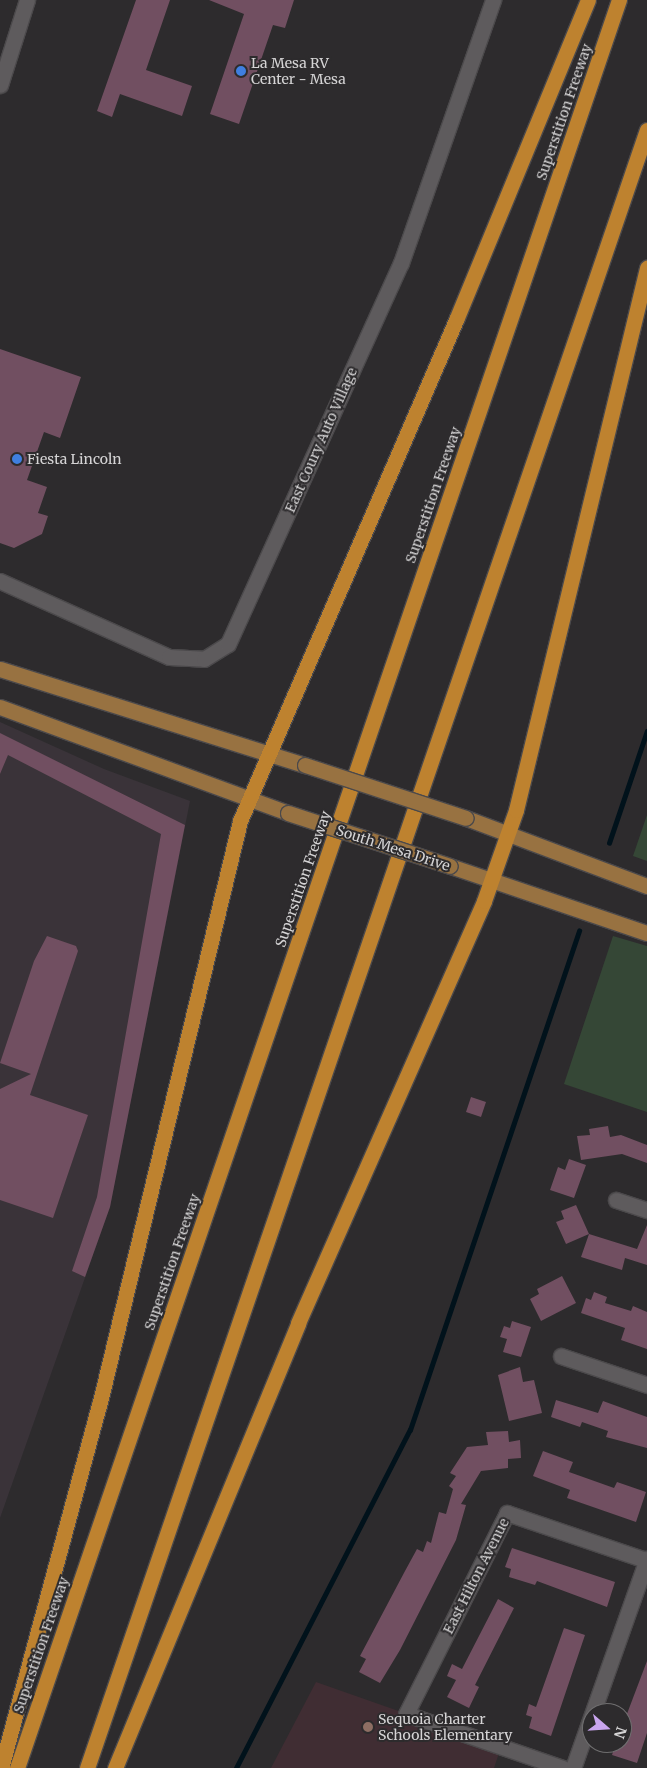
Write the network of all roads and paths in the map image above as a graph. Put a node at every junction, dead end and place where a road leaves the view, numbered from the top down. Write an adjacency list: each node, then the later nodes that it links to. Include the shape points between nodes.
1 (28, 0): 5 (street)
2 (493, 0): 8 (street, East Coury Auto Village, via 401,263 228,644 204,659 169,657)
3 (588, 0): 11 (highway, via 467,294)
4 (619, 0): 23 (highway, Superstition Freeway)
5 (0, 85)
6 (647, 130): 24 (highway)
7 (647, 268): 13 (highway)
8 (0, 581)
9 (0, 669): 11 (main road)
10 (0, 707): 12 (main road, South Mesa Drive)
11 (269, 753): 12 (highway); 13 (main road, bridge)
12 (249, 800): 14 (main road, South Mesa Drive, bridge); 22 (highway, via 240,821 64,1546)
13 (508, 832): 14 (highway); 15 (main road)
14 (490, 882): 16 (main road, South Mesa Drive); 25 (highway, via 294,1332)
15 (647, 886)
16 (647, 933)
17 (616, 1200): 18 (street)
18 (647, 1210)
19 (561, 1356): 20 (street)
20 (647, 1385)
21 (647, 1560): 26 (street, East Hilton Avenue, via 507,1513 406,1714); 27 (street)
22 (1, 1768)
23 (17, 1768)
24 (87, 1768)
25 (115, 1768)
26 (563, 1768)
27 (573, 1768)

